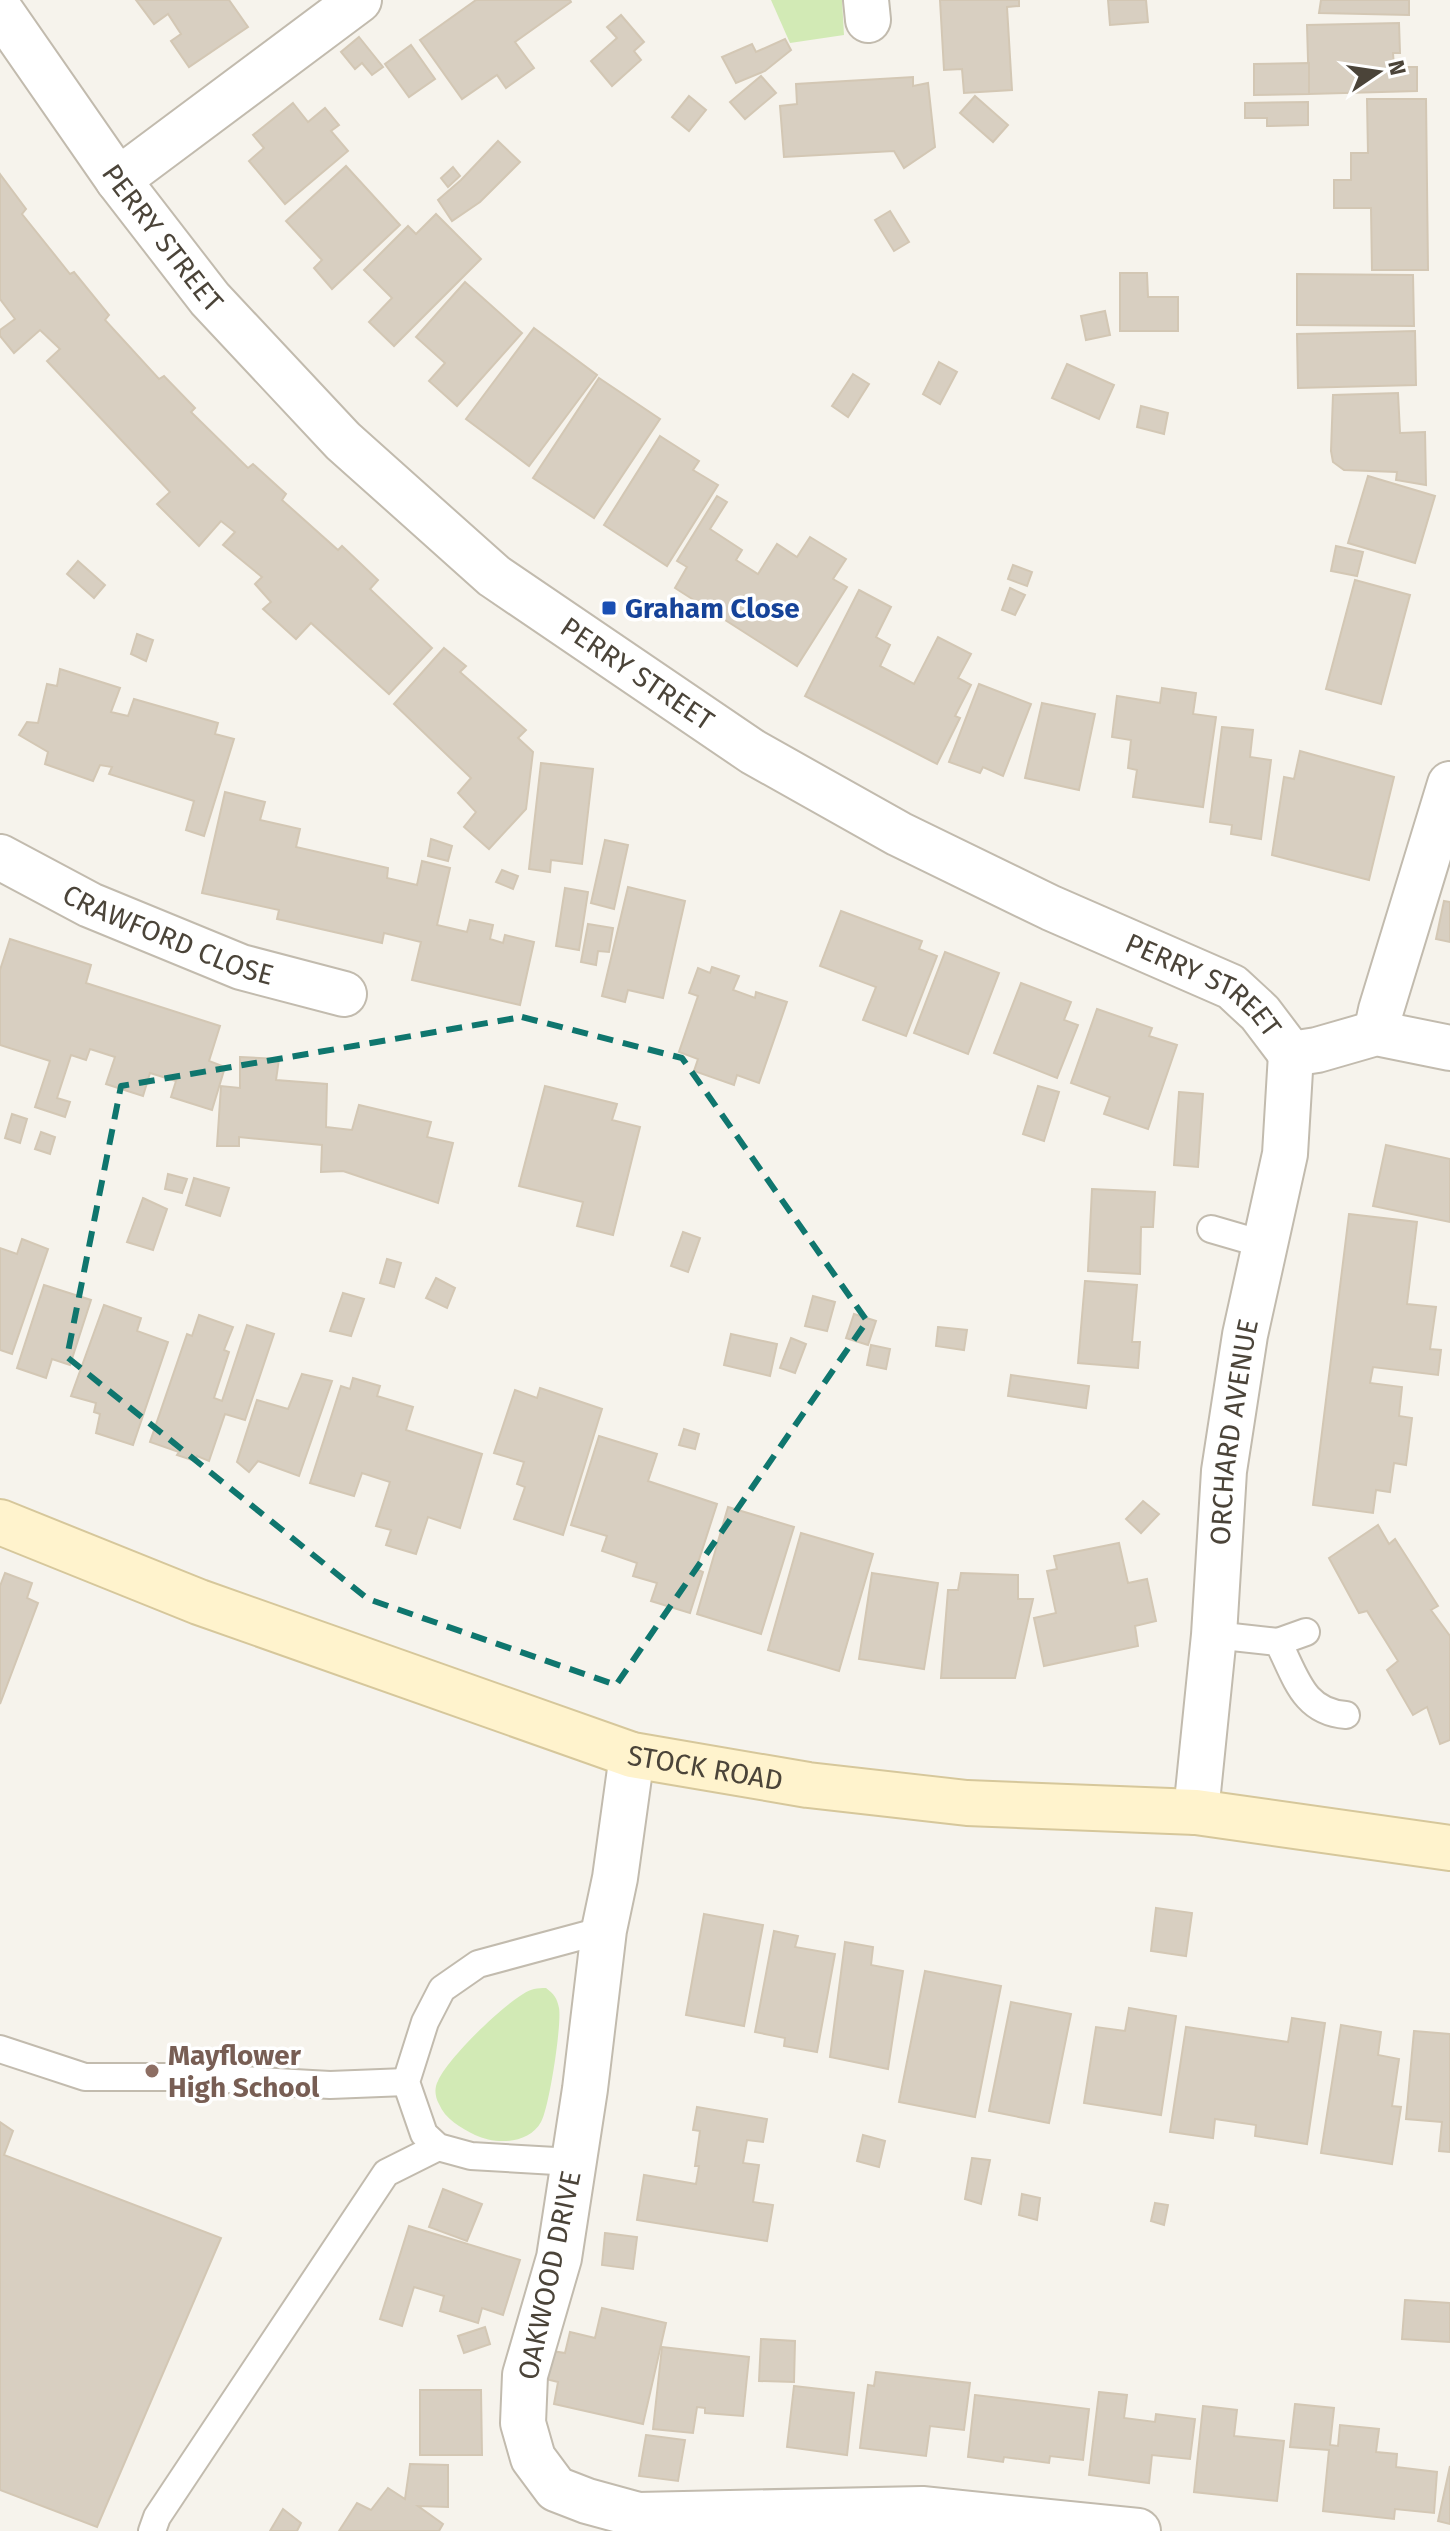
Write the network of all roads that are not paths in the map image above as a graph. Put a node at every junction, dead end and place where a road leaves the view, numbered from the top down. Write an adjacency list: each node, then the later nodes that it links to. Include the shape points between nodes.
1 (359, 0): 3 (street)
2 (0, 10): 3 (street, PERRY STREET)
3 (118, 180): 9 (street, PERRY STREET, via 210,299 343,441 494,576 753,752 886,827 1051,908 1232,987)
4 (1450, 784): 7 (street)
5 (0, 857): 6 (street, CRAWFORD CLOSE, via 90,905 241,967)
6 (344, 994)
7 (1376, 1033): 8 (street, PERRY STREET); 9 (street, PERRY STREET)
8 (1450, 1048)
9 (1291, 1054): 11 (street, ORCHARD AVENUE, via 1285,1154)
10 (1211, 1229): 11 (lane)
11 (1266, 1245): 14 (street, ORCHARD AVENUE, via 1245,1335 1224,1471)
12 (0, 1522): 17 (main road, STOCK ROAD, via 199,1602)
13 (1306, 1632): 15 (lane)
14 (1214, 1635): 15 (lane); 18 (street, ORCHARD AVENUE)
15 (1278, 1642): 16 (lane, via 1312,1705 1328,1714)
16 (1346, 1715)
17 (632, 1755): 18 (main road, STOCK ROAD, via 808,1785 967,1803); 20 (street, OAKWOOD DRIVE)
18 (1196, 1812): 19 (main road, STOCK ROAD)
19 (1450, 1848)
20 (604, 1930): 22 (lane, via 478,1964 442,1989); 24 (street, OAKWOOD DRIVE)
21 (0, 2049): 22 (lane, via 85,2077 330,2085)
22 (406, 2082): 23 (lane, via 424,2134)
23 (438, 2147): 24 (lane, via 471,2156); 26 (lane, via 386,2173)
24 (573, 2162): 25 (street, OAKWOOD DRIVE, via 559,2258 525,2375 523,2423 533,2458 556,2489 638,2515)
25 (853, 2520): 27 (street, OAKWOOD DRIVE, via 922,2509)
26 (152, 2531)
27 (1138, 2531)

